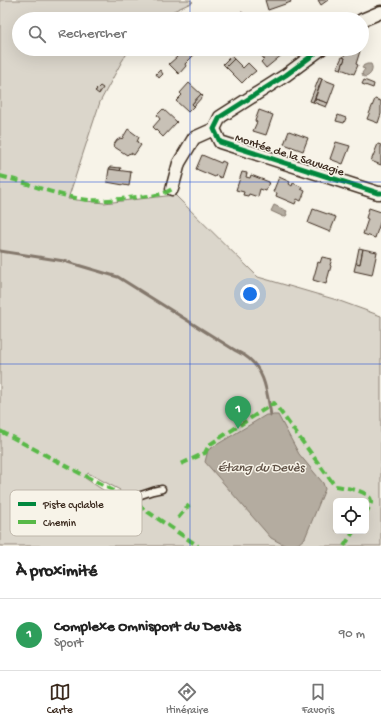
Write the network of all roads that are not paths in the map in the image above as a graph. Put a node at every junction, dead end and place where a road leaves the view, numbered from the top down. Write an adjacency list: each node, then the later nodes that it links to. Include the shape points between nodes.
1 (381, 12): 2 (street)
2 (369, 17)
3 (312, 56): 4 (street, via 220,117)
4 (214, 129): 5 (street, via 194,138 179,163); 6 (street, Montée de la Sauvagie, via 220,142)
5 (172, 189)
6 (381, 193)
7 (162, 489): 8 (lane)
8 (142, 495)

